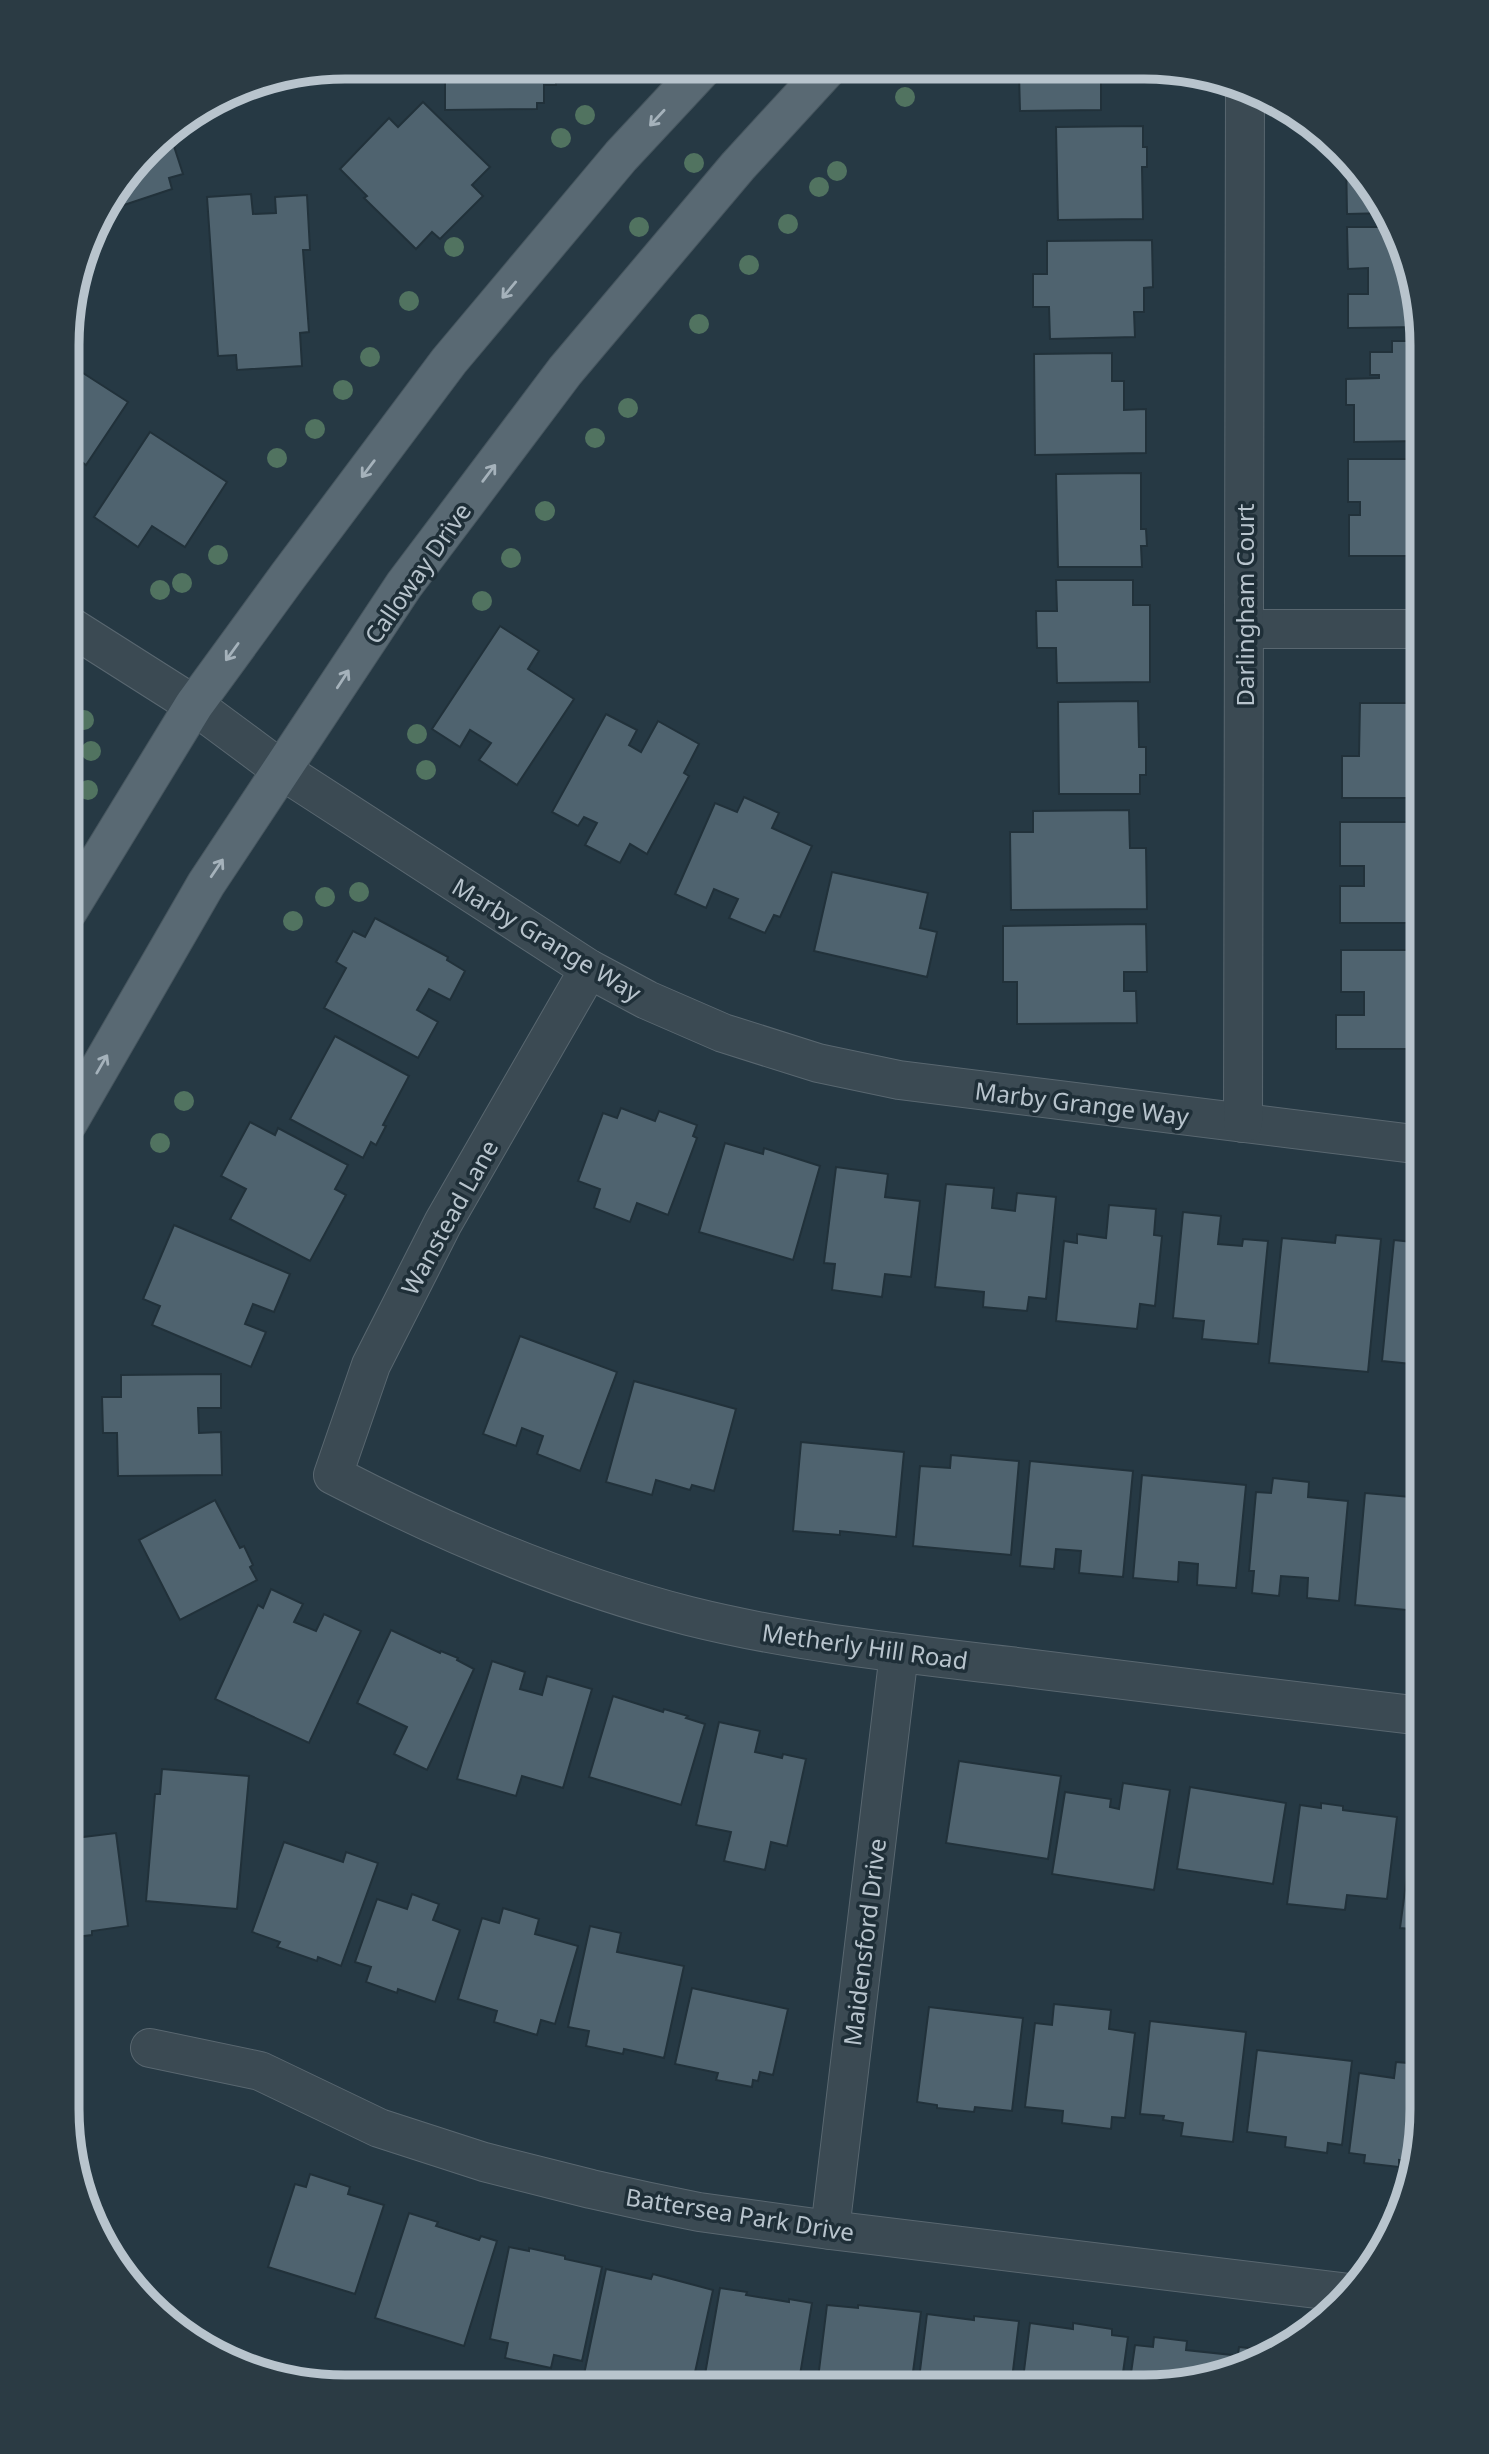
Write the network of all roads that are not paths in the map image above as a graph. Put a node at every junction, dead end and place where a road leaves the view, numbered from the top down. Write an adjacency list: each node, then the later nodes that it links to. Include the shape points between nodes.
1 (693, 79): 7 (main road, one-way to 7, via 621,156 449,361)
2 (818, 79): 8 (main road, Calloway Drive, one-way to 2, via 404,585 565,371)
3 (1245, 99): 4 (street, Darlingham Court)
4 (1244, 629): 5 (street); 12 (street, Darlingham Court)
5 (1410, 629)
6 (79, 632): 7 (street, Marby Grange Way)
7 (194, 705): 8 (street, Marby Grange Way); 9 (main road)
8 (283, 771): 10 (street, Marby Grange Way); 11 (main road, Calloway Drive, one-way to 8, via 206,884)
9 (79, 893)
10 (589, 969): 12 (street, Marby Grange Way, via 723,1033 818,1063 899,1080); 14 (street, Wanstead Lane, via 443,1223 371,1365)
11 (79, 1104)
12 (1242, 1123): 13 (street, Marby Grange Way)
13 (1410, 1144)
14 (333, 1475): 15 (street, Metherly Hill Road, via 418,1519 597,1589 689,1616)
15 (899, 1653): 16 (street, Metherly Hill Road); 18 (street, Maidensford Drive)
16 (1410, 1715)
17 (150, 2048): 18 (street, Battersea Park Drive, via 260,2071 379,2128 484,2162 699,2212)
18 (830, 2230): 19 (street, Battersea Park Drive)
19 (1337, 2292)

